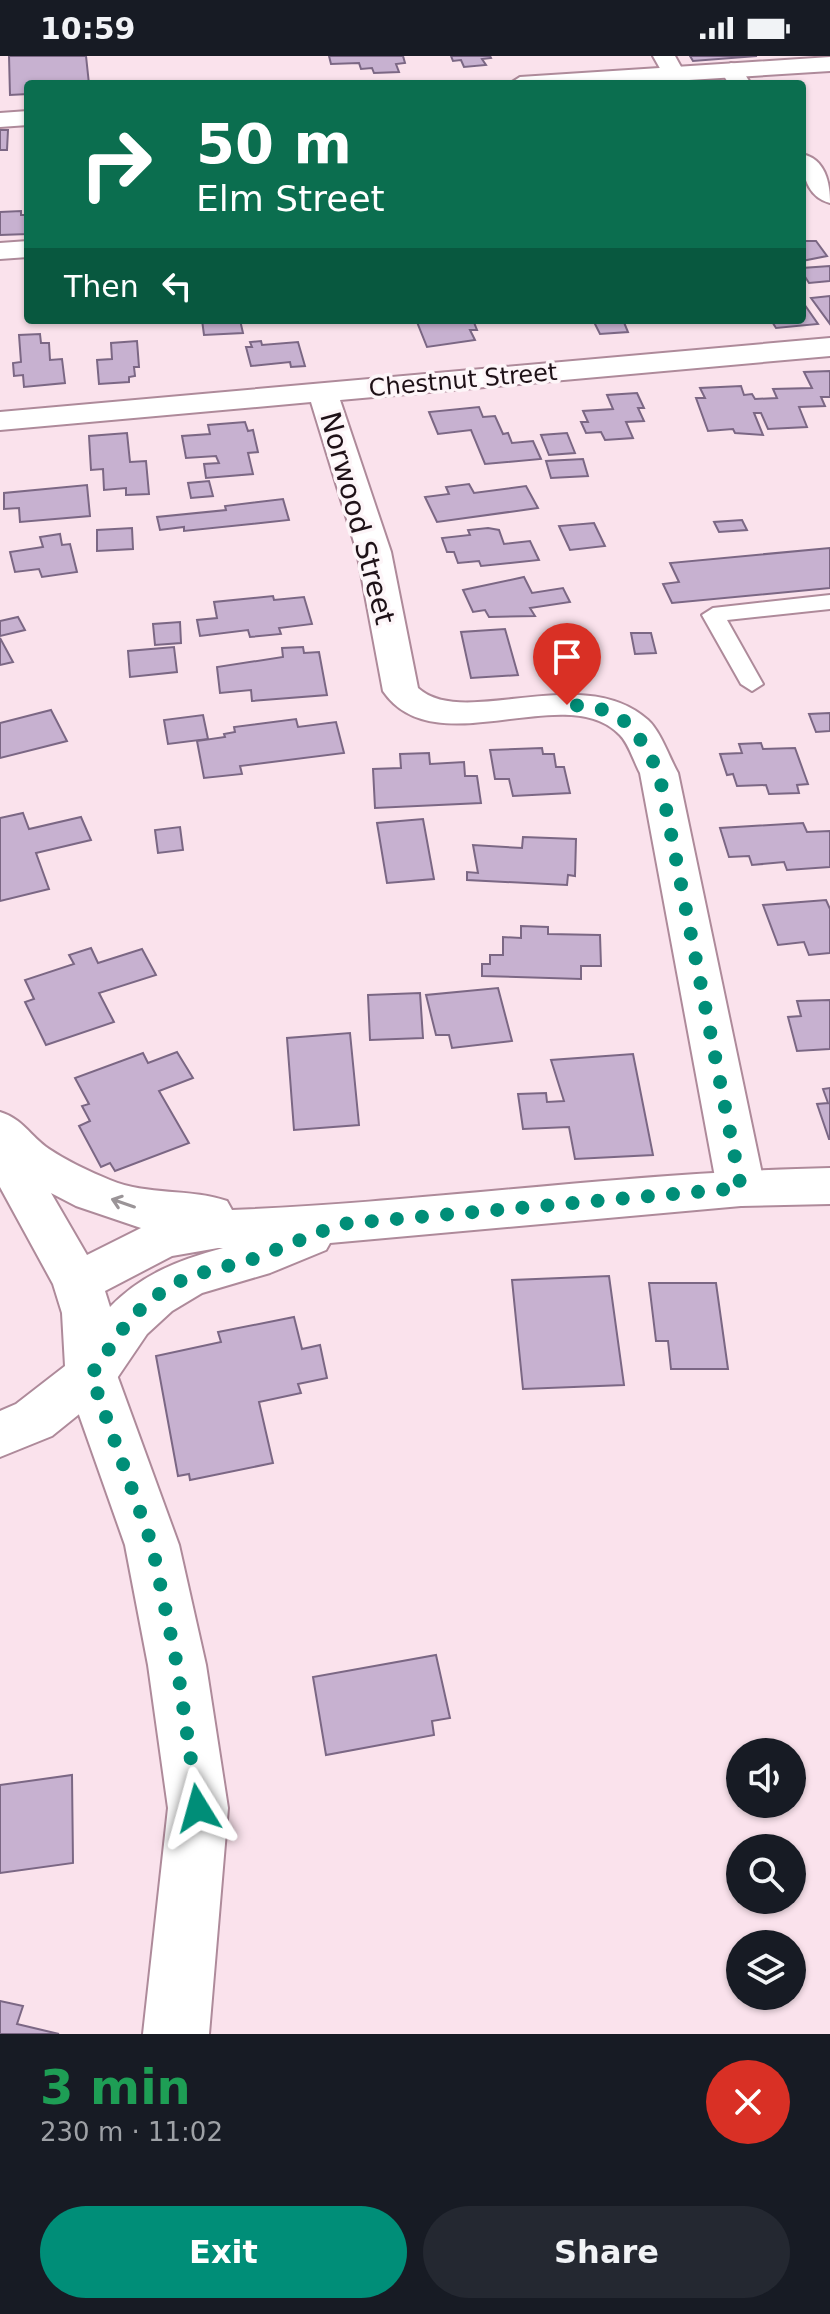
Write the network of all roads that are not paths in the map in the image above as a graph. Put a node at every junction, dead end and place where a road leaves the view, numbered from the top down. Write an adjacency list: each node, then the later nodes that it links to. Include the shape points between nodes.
1 (830, 64): 3 (street)
2 (669, 65): 3 (street); 4 (street)
3 (735, 77)
4 (646, 80)
5 (24, 118): 6 (street)
6 (0, 120)
7 (806, 168): 8 (street)
8 (819, 192)
9 (24, 249): 10 (street)
10 (0, 251)
11 (830, 347): 12 (street, Chestnut Street)
12 (323, 392): 13 (street, Chestnut Street); 19 (street, Norwood Street, via 374,552 401,691 418,707 456,713 546,705 608,712 635,728 659,773)
13 (0, 421)
14 (830, 602): 15 (lane, via 713,615)
15 (752, 684)
16 (0, 1129): 20 (street, one-way to 16, via 139,1209 93,1193 31,1161)
17 (0, 1145): 21 (street)
18 (830, 1186): 19 (street)
19 (741, 1188): 20 (street)
20 (340, 1224): 21 (street, via 218,1229 162,1239); 22 (street, via 253,1259 187,1277 154,1297 129,1320)
21 (77, 1282): 22 (street, via 87,1313)
22 (91, 1375): 23 (street, via 34,1420); 24 (street, via 152,1545 198,1808)
23 (0, 1434)
24 (176, 2034)

